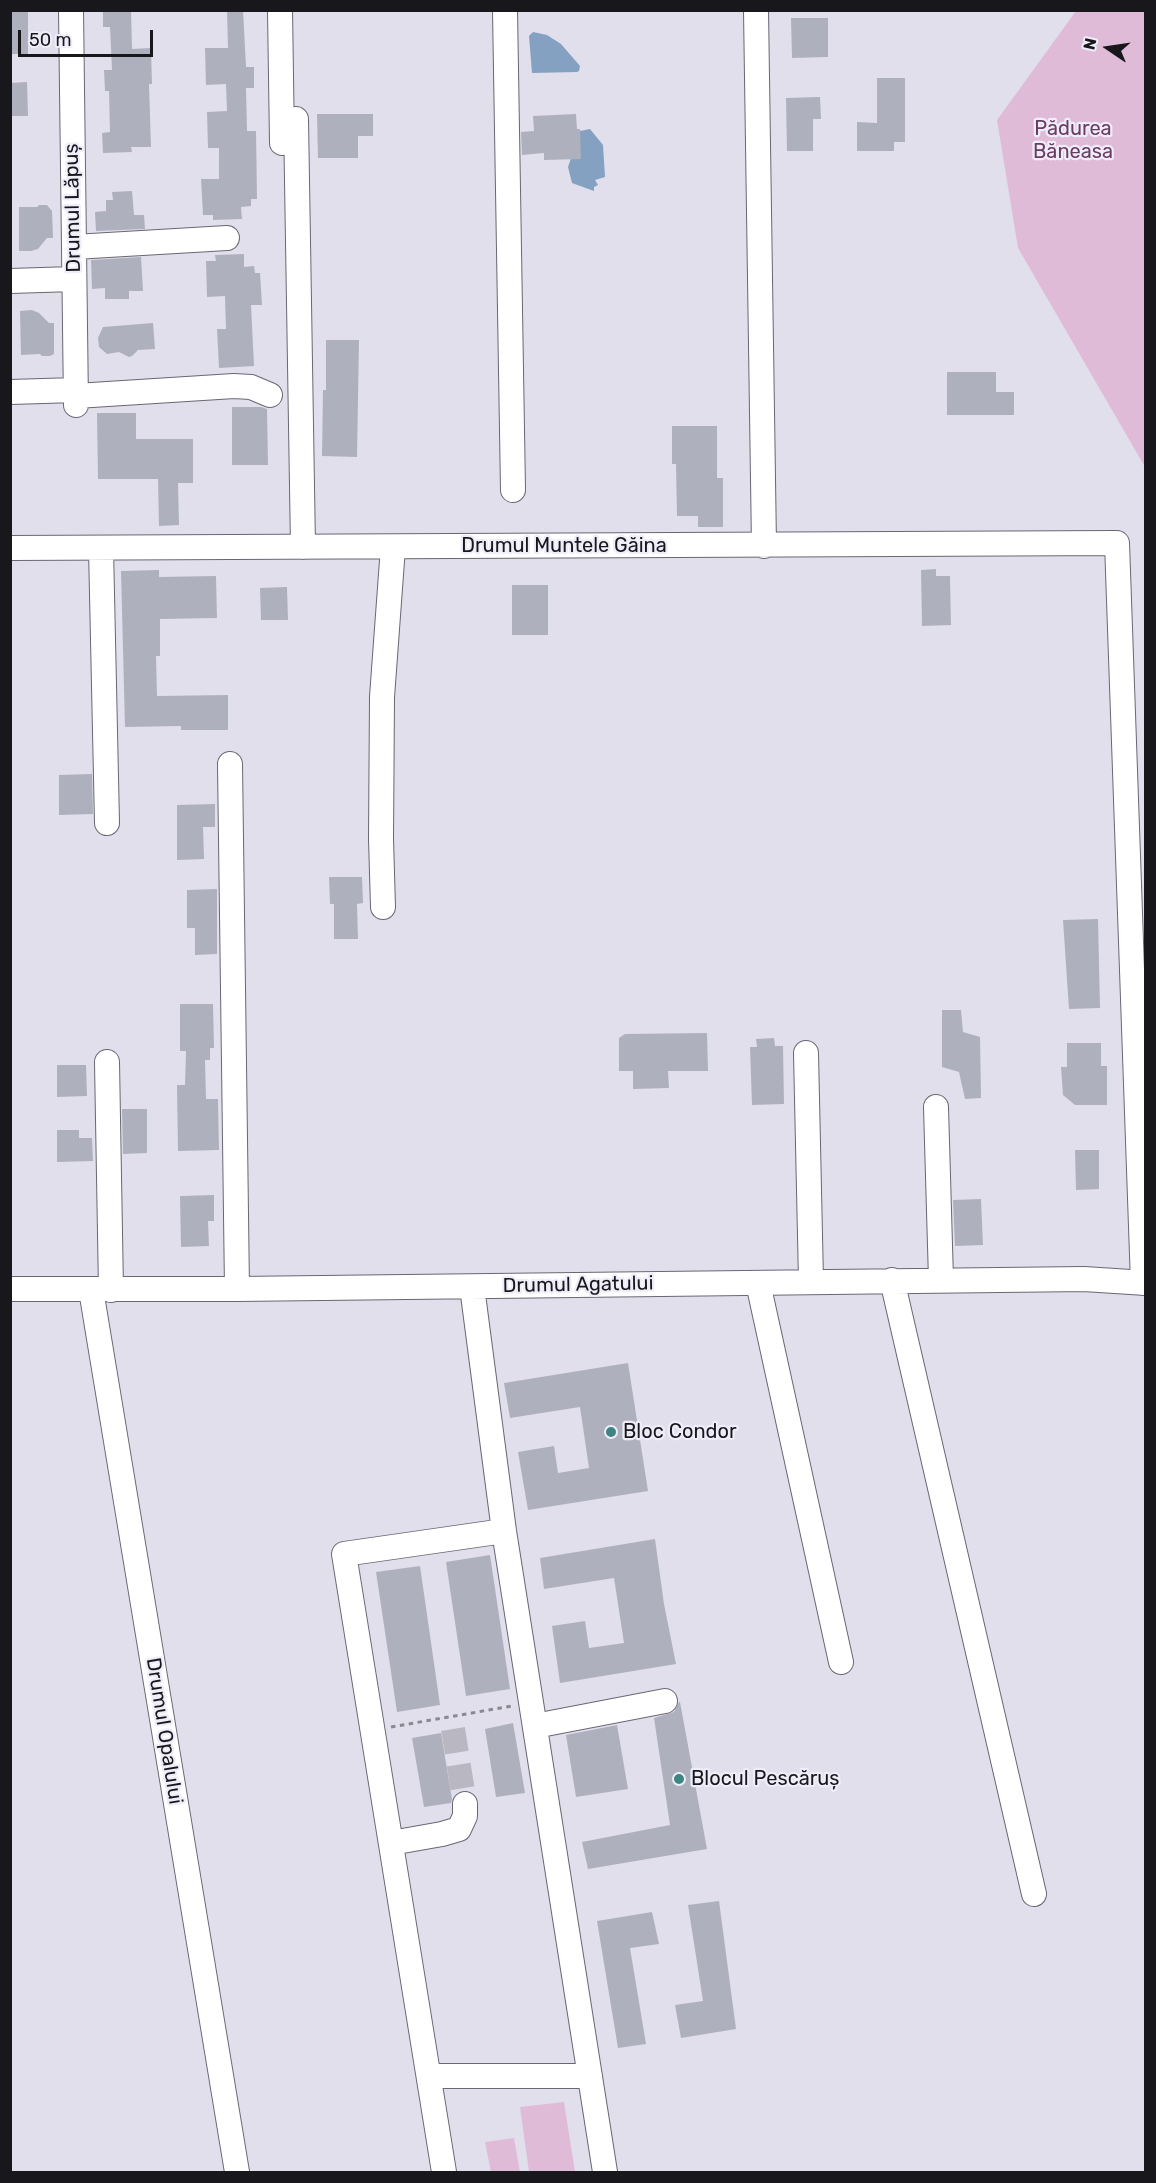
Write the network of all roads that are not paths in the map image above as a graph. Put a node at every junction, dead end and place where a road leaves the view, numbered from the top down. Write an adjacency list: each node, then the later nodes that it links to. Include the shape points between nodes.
1 (70, 10): 8 (street, Drumul Lăpuș)
2 (280, 10): 6 (street)
3 (505, 10): 14 (street)
4 (756, 10): 15 (street)
5 (296, 119): 16 (street)
6 (282, 148)
7 (227, 238): 8 (street)
8 (74, 247): 9 (street, Drumul Lăpuș)
9 (74, 279): 10 (street); 13 (street, Drumul Lăpuș)
10 (10, 281)
11 (10, 392): 13 (street)
12 (270, 395): 13 (street, via 251,387 234,386)
13 (76, 397)
14 (513, 490)
15 (764, 546): 17 (street, Drumul Muntele Găina); 30 (street, Drumul Muntele Găina, via 1117,543)
16 (303, 547): 17 (street, Drumul Muntele Găina); 19 (street, Drumul Muntele Găina)
17 (393, 547): 22 (street, via 382,697)
18 (10, 548): 19 (street, Drumul Muntele Găina)
19 (101, 548): 21 (street)
20 (230, 764): 33 (street)
21 (107, 824)
22 (383, 906)
23 (806, 1053): 28 (street)
24 (107, 1062): 34 (street, Drumul Opalului)
25 (936, 1107): 27 (street)
26 (892, 1280): 27 (street, Drumul Agatului); 28 (street, Drumul Agatului); 41 (street)
27 (941, 1280): 30 (street, Drumul Agatului, via 1084,1279)
28 (811, 1281): 29 (street, Drumul Agatului)
29 (758, 1283): 31 (street, Drumul Agatului); 36 (street)
30 (1144, 1283)
31 (472, 1287): 33 (street, Drumul Agatului); 35 (street)
32 (10, 1289): 34 (street, Drumul Agatului)
33 (237, 1289): 34 (street, Drumul Agatului)
34 (101, 1290): 44 (street, Drumul Opalului)
35 (504, 1531): 38 (street); 40 (street, via 344,1554)
36 (841, 1662)
37 (666, 1701): 38 (street)
38 (535, 1726): 43 (street)
39 (465, 1804): 40 (street, via 459,1829)
40 (391, 1843): 42 (street)
41 (1034, 1894)
42 (429, 2076): 43 (street); 45 (street)
43 (590, 2076): 46 (street)
44 (237, 2172)
45 (444, 2172)
46 (605, 2172)

